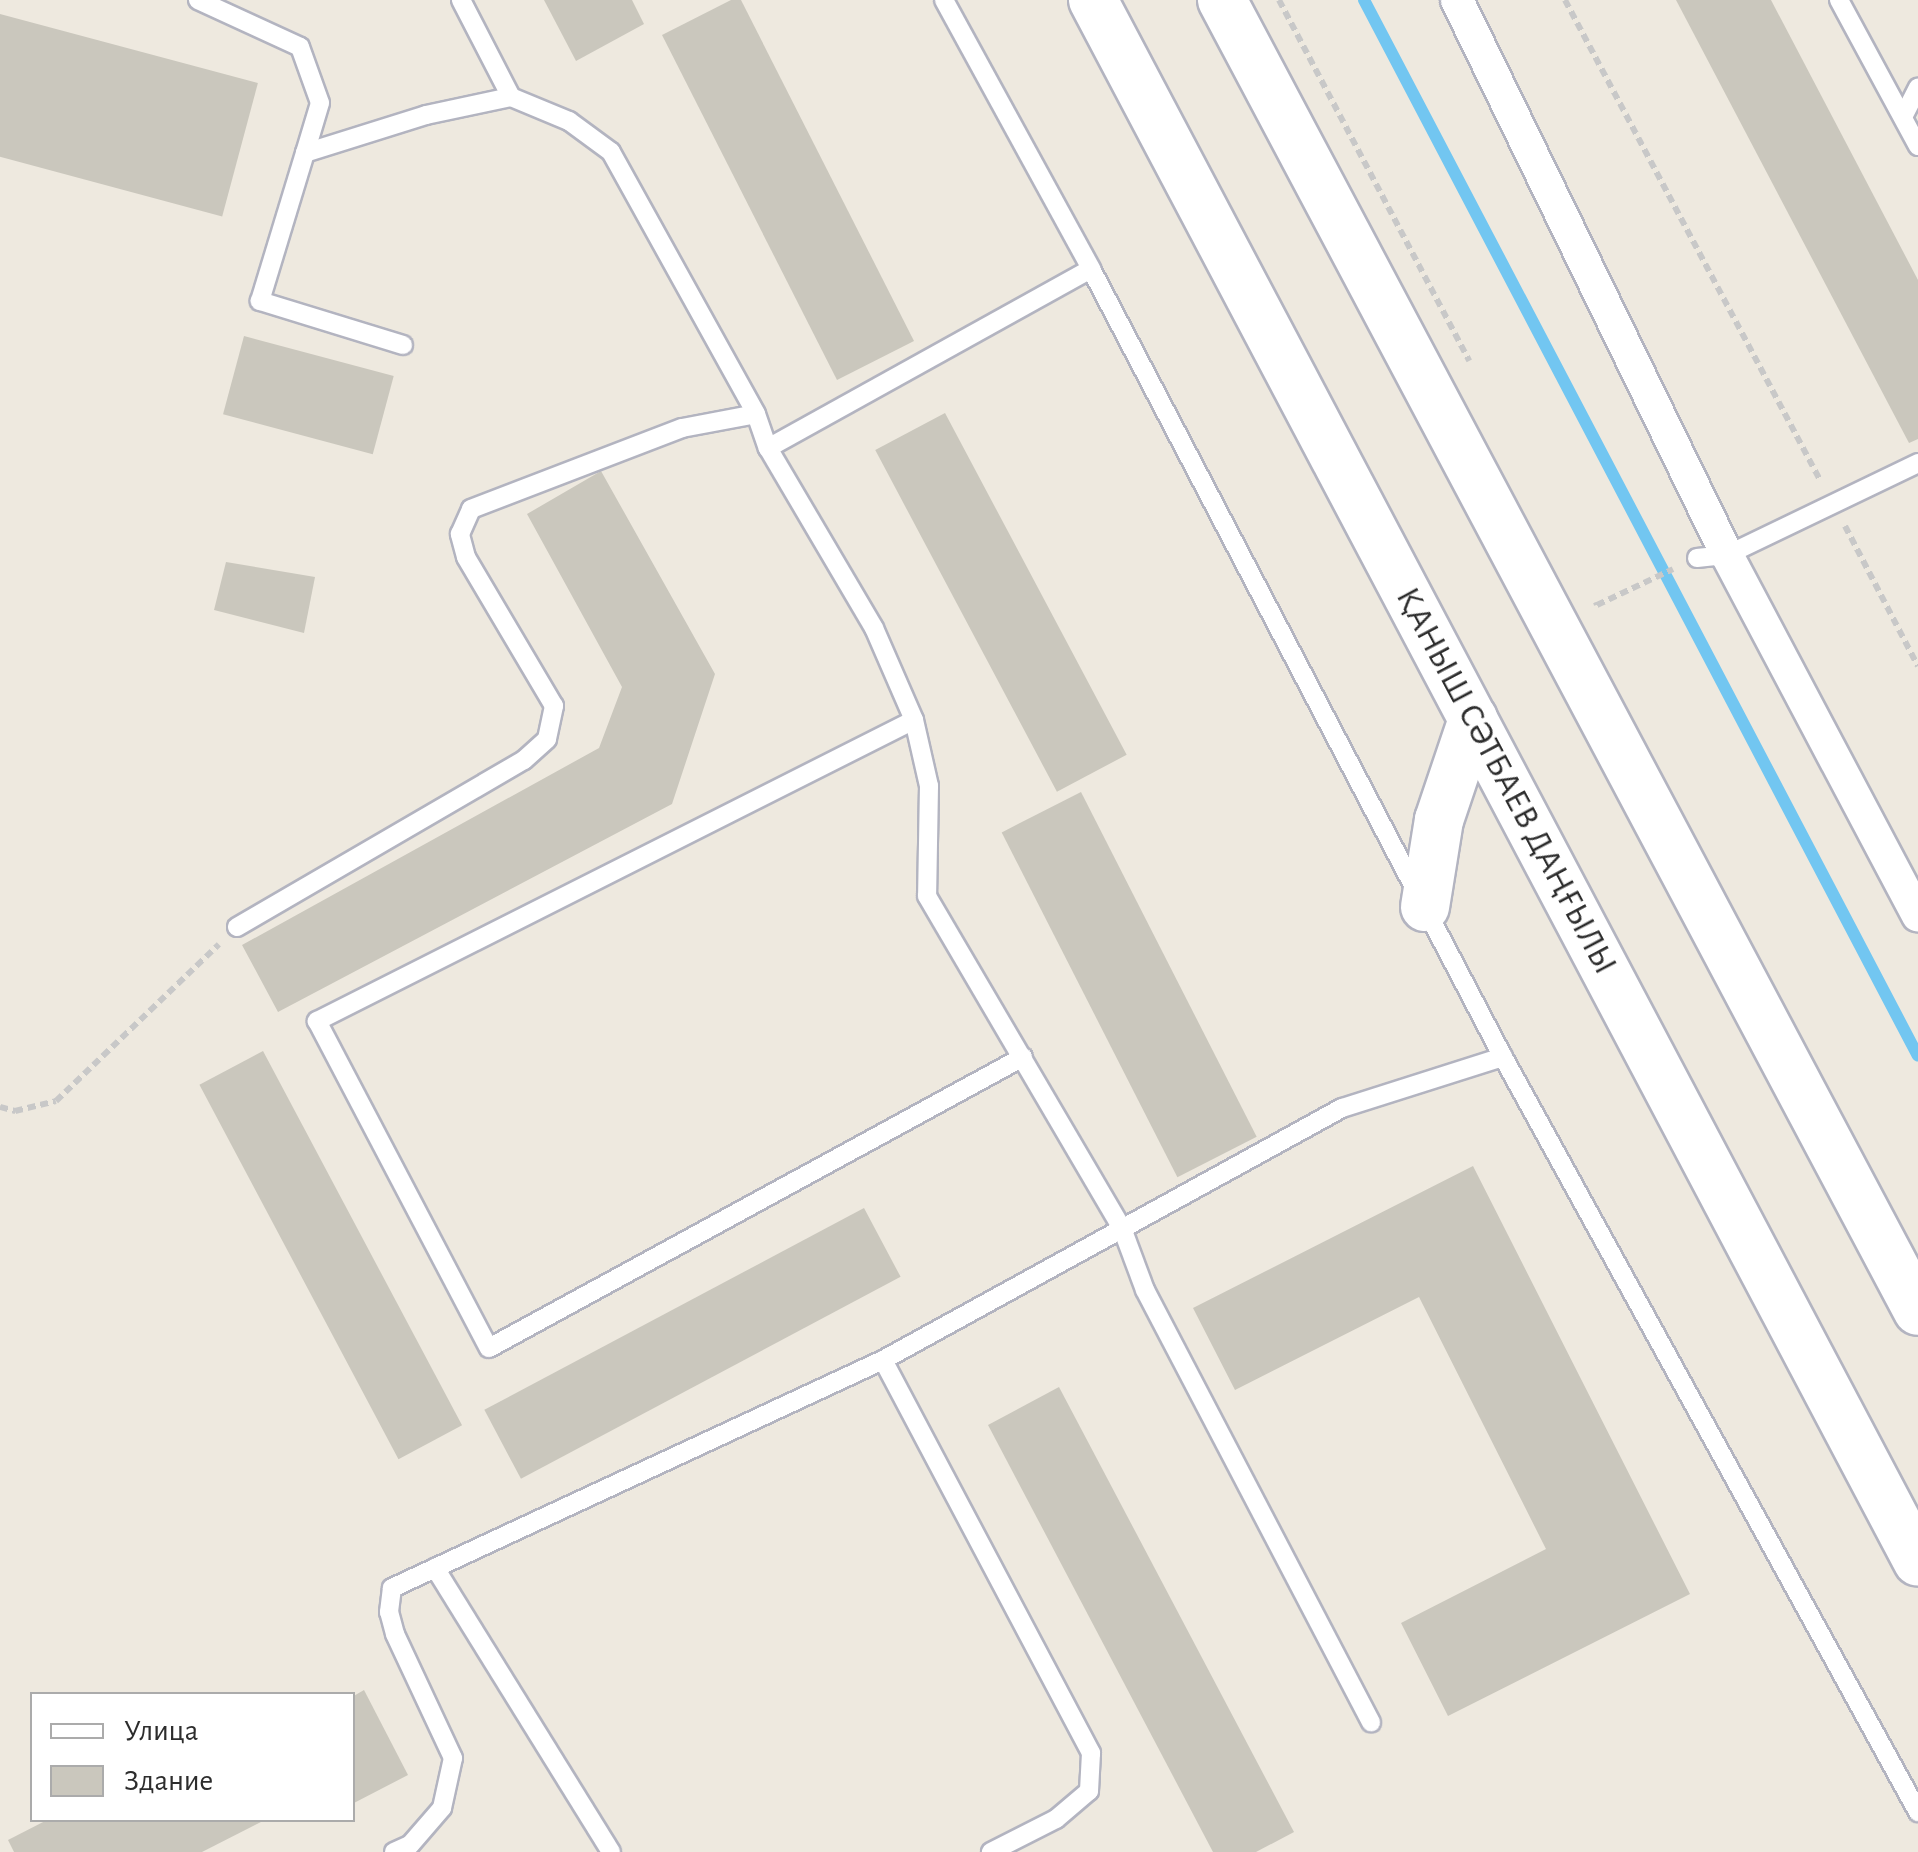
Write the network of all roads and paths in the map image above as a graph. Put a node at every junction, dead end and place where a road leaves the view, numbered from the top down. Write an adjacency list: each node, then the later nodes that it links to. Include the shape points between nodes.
1 (461, 0): 11 (lane)
2 (944, 0): 15 (lane)
3 (1093, 0): 25 (main road, ҚАНЫШ СӘТБАЕВ ДАҢҒЫЛЫ)
4 (1222, 0): 34 (main road)
5 (1279, 0): 17 (path)
6 (1457, 0): 22 (street)
7 (1565, 0): 21 (path)
8 (1839, 0): 12 (lane)
9 (206, 1): 14 (lane, via 300,47 320,104)
10 (1918, 88): 12 (lane)
11 (512, 98): 14 (lane, via 426,115); 18 (lane, via 569,121 611,152)
12 (1902, 117): 13 (lane)
13 (1918, 146)
14 (305, 153): 16 (lane, via 260,300)
15 (1091, 269): 19 (lane); 27 (lane)
16 (404, 345)
17 (1470, 363)
18 (756, 414): 19 (lane); 29 (lane, via 682,428 470,509 460,534 466,557 554,706 547,739 524,760)
19 (768, 448): 26 (lane, via 874,628)
20 (1918, 463): 21 (lane)
21 (1833, 504): 22 (lane); 24 (path)
22 (1712, 556): 23 (path, via 1598,605); 28 (street)
23 (1588, 588)
24 (1918, 666)
25 (1473, 719): 27 (main road, via 1439,820); 36 (main road, ҚАНЫШ СӘТБАЕВ ДАҢҒЫЛЫ)
26 (914, 720): 30 (lane, via 929,786 926,896); 30 (lane, via 317,1021 489,1348)
27 (1425, 907): 31 (lane)
28 (1918, 915)
29 (237, 927): 32 (path, via 56,1101)
30 (1023, 1057): 33 (lane)
31 (1504, 1057): 33 (lane, via 1342,1108); 39 (lane)
32 (0, 1108)
33 (1122, 1228): 35 (lane); 38 (lane, via 1145,1290)
34 (1918, 1311)
35 (883, 1360): 37 (lane); 42 (lane, via 1092,1753 1090,1791 1056,1819)
36 (1918, 1562)
37 (435, 1568): 40 (lane, via 392,1588 389,1612 454,1758 442,1808 410,1845); 41 (lane)
38 (1371, 1724)
39 (1918, 1812)
40 (394, 1852)
41 (611, 1852)
42 (991, 1852)

